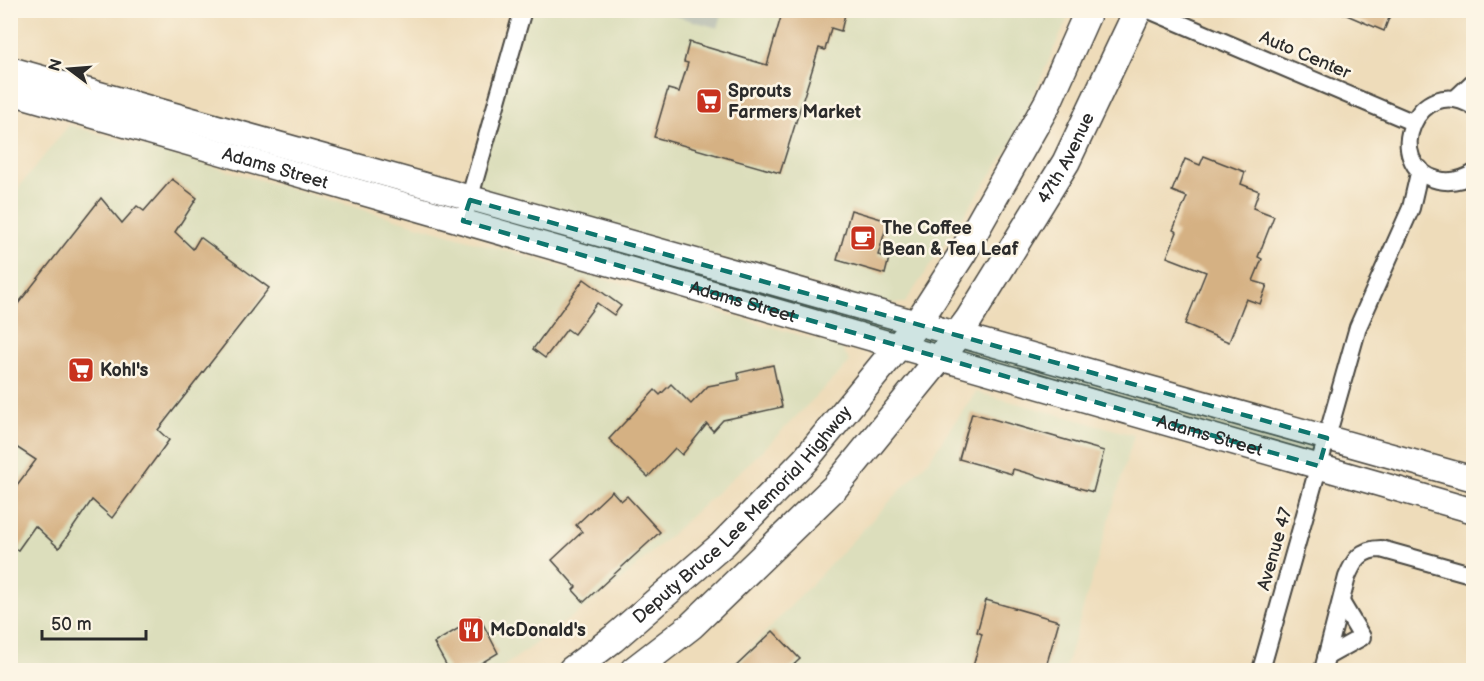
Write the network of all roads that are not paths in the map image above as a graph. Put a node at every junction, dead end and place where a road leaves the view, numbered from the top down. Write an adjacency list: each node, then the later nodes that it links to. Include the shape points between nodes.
1 (523, 10): 16 (street)
2 (1089, 10): 17 (main road, via 1048,102 962,254)
3 (1138, 10): 18 (main road, 47th Avenue, via 1065,162)
4 (1149, 10): 11 (street, Auto Center)
5 (10, 69): 9 (street, Adams Street)
6 (1473, 81): 8 (street)
7 (10, 92): 9 (street, Adams Street)
8 (1455, 99): 10 (street); 11 (street, via 1430,104)
9 (80, 100): 16 (street, Adams Street)
10 (1473, 107)
11 (1412, 122): 12 (street, via 1408,147)
12 (1420, 169): 14 (street); 15 (street)
13 (1473, 173): 14 (street, via 1447,182)
14 (1434, 179): 15 (street)
15 (1411, 208): 21 (street, Avenue 47, via 1358,327)
16 (467, 211): 17 (street, Adams Street); 19 (street, Adams Street)
17 (918, 322): 18 (street, Adams Street); 19 (main road)
18 (959, 334): 20 (main road, 47th Avenue); 21 (street, Adams Street)
19 (899, 346): 20 (street, Adams Street); 28 (main road, Deputy Bruce Lee Memorial Highway, via 804,460 722,545 614,639)
20 (940, 358): 22 (street, Adams Street); 29 (main road, via 836,487 691,626)
21 (1327, 438): 22 (street, Avenue 47); 23 (street, Adams Street)
22 (1319, 466): 24 (street, Adams Street); 30 (street, Avenue 47)
23 (1473, 479)
24 (1473, 511)
25 (1473, 575): 26 (street, via 1370,549 1352,564)
26 (1341, 602): 27 (street); 27 (street, via 1362,637)
27 (1325, 664)
28 (572, 670)
29 (634, 670)
30 (1260, 670)

